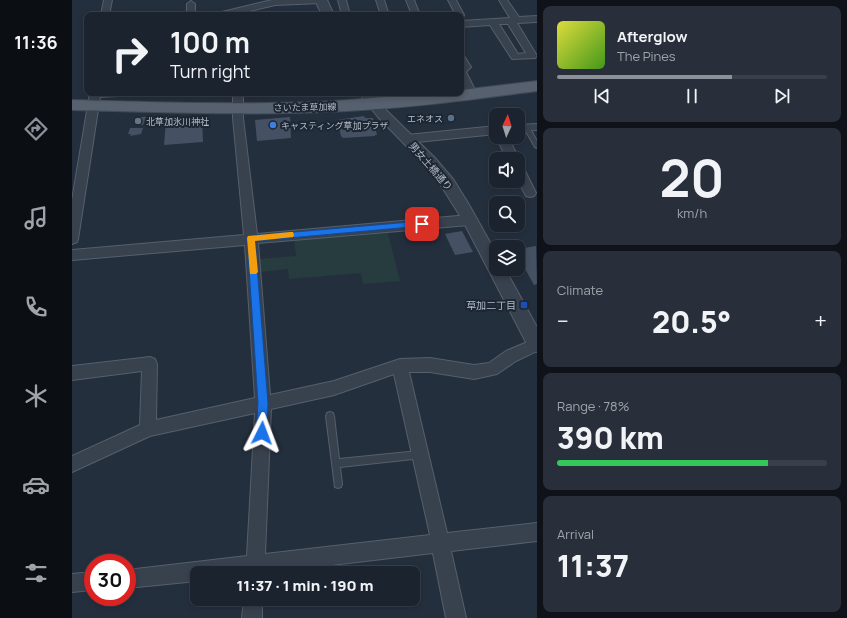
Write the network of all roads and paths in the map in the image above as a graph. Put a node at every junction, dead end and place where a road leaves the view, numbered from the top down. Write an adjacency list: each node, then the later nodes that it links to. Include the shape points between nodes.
1 (108, 0): 10 (street)
2 (232, 0): 12 (street)
3 (321, 0): 13 (street, via 275,2); 14 (street)
4 (342, 0): 15 (street)
5 (380, 0): 16 (street)
6 (410, 0): 17 (street)
7 (452, 0): 18 (street)
8 (503, 0): 21 (street)
9 (191, 4): 11 (street)
10 (106, 12)
11 (191, 12)
12 (234, 12)
13 (238, 12)
14 (327, 12)
15 (345, 12)
16 (384, 12)
17 (415, 12)
18 (458, 12)
19 (537, 19): 21 (street)
20 (464, 20): 22 (street)
21 (514, 21): 22 (street); 22 (street, via 532,56 515,57)
22 (493, 22)
23 (464, 77): 26 (street)
24 (537, 86): 26 (main road, さいたま草加線)
25 (464, 94): 26 (main road, さいたま草加線)
26 (472, 94)
27 (421, 96): 29 (main road, さいたま草加線)
28 (95, 98): 30 (main road, さいたま草加線); 31 (main road, さいたま草加線); 40 (street)
29 (370, 98): 30 (main road, さいたま草加線, via 292,108); 34 (street, 男女土橋通り)
30 (239, 100): 39 (street, via 238,118)
31 (72, 105)
32 (527, 128): 35 (lane)
33 (489, 131): 34 (street)
34 (407, 139): 38 (street, 男女土橋通り, via 450,186)
35 (537, 146)
36 (525, 183): 37 (street)
37 (530, 193)
38 (469, 220): 39 (street); 42 (street, 男女土橋通り)
39 (251, 238): 41 (street); 47 (street)
40 (72, 239)
41 (72, 255)
42 (489, 256)
43 (500, 276): 44 (street, 男女土橋通り)
44 (537, 344): 45 (street, via 492,369 474,372 430,365)
45 (400, 366): 47 (street, via 334,388); 50 (street)
46 (72, 373): 49 (street, via 150,364)
47 (263, 403): 49 (street); 56 (street)
48 (330, 416): 51 (lane)
49 (148, 429): 52 (street)
50 (419, 455): 51 (lane); 55 (street)
51 (336, 463): 53 (lane)
52 (72, 464)
53 (338, 484)
54 (537, 532): 55 (street)
55 (442, 544): 57 (street); 64 (street)
56 (255, 566)
57 (271, 566)
58 (190, 573): 59 (street)
59 (136, 578)
60 (84, 582): 61 (street)
61 (72, 583)
62 (253, 606): 63 (street)
63 (252, 618)
64 (456, 618)

